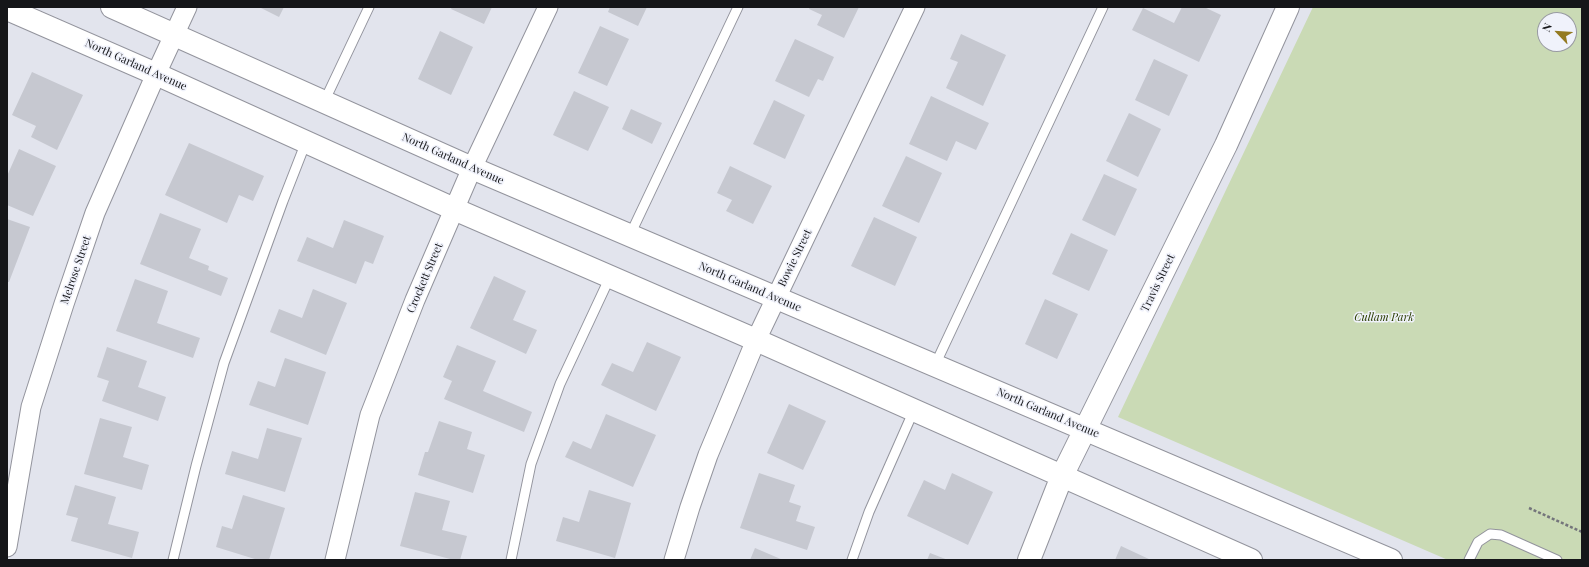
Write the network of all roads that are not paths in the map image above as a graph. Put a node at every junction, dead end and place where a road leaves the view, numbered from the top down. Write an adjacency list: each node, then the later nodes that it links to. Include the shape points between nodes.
1 (112, 7): 10 (main road, North Garland Avenue)
2 (187, 7): 10 (street, Melrose Street)
3 (369, 7): 12 (lane)
4 (548, 7): 14 (street, Crockett Street)
5 (738, 7): 16 (lane)
6 (915, 7): 18 (street, Bowie Street)
7 (1103, 7): 20 (lane)
8 (1288, 7): 22 (main road, Travis Street, via 1226,145)
9 (7, 9): 11 (main road, North Garland Avenue)
10 (174, 34): 11 (street, Melrose Street); 12 (main road, North Garland Avenue)
11 (156, 74): 13 (main road, North Garland Avenue); 24 (street, Melrose Street, via 95,213 31,407)
12 (324, 102): 14 (main road, North Garland Avenue)
13 (306, 142): 15 (main road, North Garland Avenue); 25 (lane, via 224,363)
14 (472, 168): 15 (street, Crockett Street); 16 (main road, North Garland Avenue)
15 (454, 209): 17 (main road, North Garland Avenue); 26 (street, Crockett Street, via 370,415)
16 (630, 236): 18 (main road, North Garland Avenue)
17 (610, 277): 19 (main road, North Garland Avenue); 27 (lane, via 560,384 531,464)
18 (776, 298): 19 (street, Bowie Street); 20 (main road, North Garland Avenue)
19 (756, 340): 21 (main road, North Garland Avenue); 28 (street, Bowie Street, via 708,456)
20 (935, 366): 22 (main road, North Garland Avenue)
21 (914, 410): 23 (main road, North Garland Avenue); 29 (lane, via 869,512)
22 (1085, 429): 23 (main road, Travis Street); 32 (main road, North Garland Avenue)
23 (1062, 476): 30 (main road, Travis Street); 31 (main road, North Garland Avenue)
24 (7, 547)
25 (173, 560)
26 (335, 560)
27 (512, 560)
28 (674, 560)
29 (852, 560)
30 (1029, 560)
31 (1251, 560)
32 (1391, 560)
33 (1469, 560): 34 (lane, via 1478,542 1490,534 1501,535)
34 (1557, 560)

